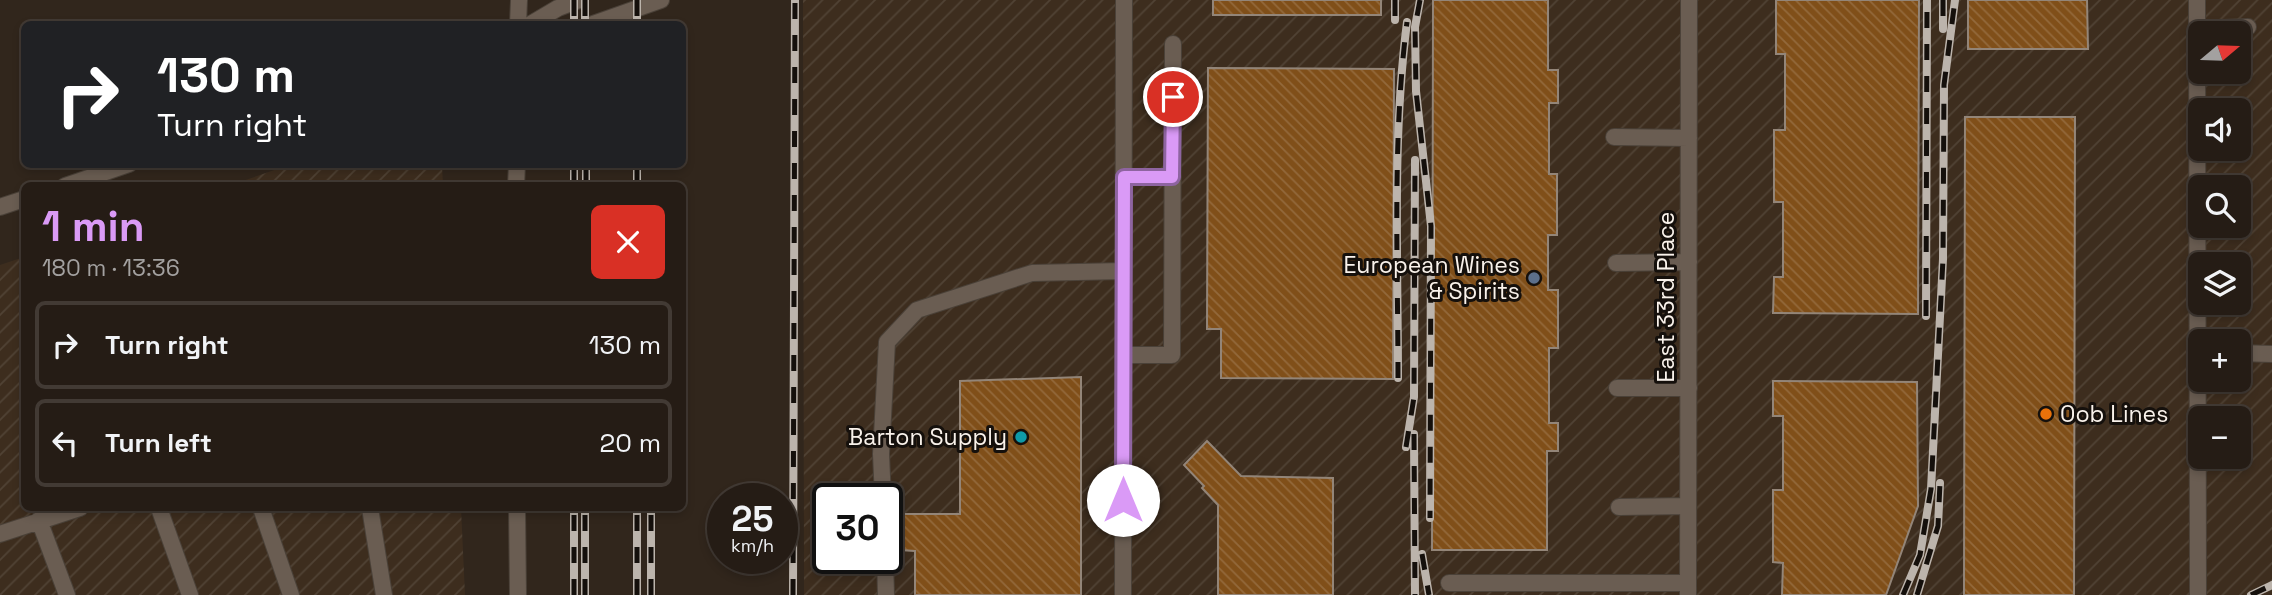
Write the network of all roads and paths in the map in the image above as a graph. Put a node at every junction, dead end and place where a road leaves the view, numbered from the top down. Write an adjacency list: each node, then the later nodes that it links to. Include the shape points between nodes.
1 (519, 0): 7 (street)
2 (579, 0): 8 (street)
3 (660, 0): 9 (street)
4 (1124, 0): 16 (street)
5 (1689, 0): 14 (street, East 33rd Place)
6 (2197, 0): 10 (street)
7 (518, 21)
8 (536, 21)
9 (601, 21)
10 (2197, 21)
11 (1173, 44): 17 (street)
12 (2197, 84): 24 (street)
13 (1614, 137): 14 (street)
14 (1689, 138): 21 (street, East 33rd Place)
15 (117, 168): 18 (street)
16 (1124, 177): 17 (street); 23 (street)
17 (1172, 177): 27 (street, via 1172,355)
18 (77, 182)
19 (21, 200): 20 (street)
20 (0, 207)
21 (1689, 262): 22 (street); 29 (street, East 33rd Place)
22 (1615, 263)
23 (1124, 271): 27 (street); 31 (street, via 1032,273 917,310 887,342)
24 (2198, 329)
25 (2251, 353): 26 (street)
26 (2272, 354)
27 (1123, 355): 50 (street)
28 (1617, 388): 29 (street)
29 (1689, 388): 32 (street, East 33rd Place)
30 (2198, 392): 51 (street)
31 (882, 483)
32 (1689, 506): 33 (street); 43 (street, East 33rd Place)
33 (1619, 507)
34 (70, 511): 39 (street)
35 (160, 511): 45 (street)
36 (262, 511): 46 (street)
37 (370, 511): 47 (street)
38 (517, 511): 48 (street)
39 (39, 520): 40 (street); 44 (street)
40 (0, 534)
41 (885, 574): 49 (street)
42 (1449, 583): 43 (street)
43 (1688, 589)
44 (67, 595)
45 (190, 595)
46 (291, 595)
47 (384, 595)
48 (518, 595)
49 (886, 595)
50 (1123, 595)
51 (2197, 595)

